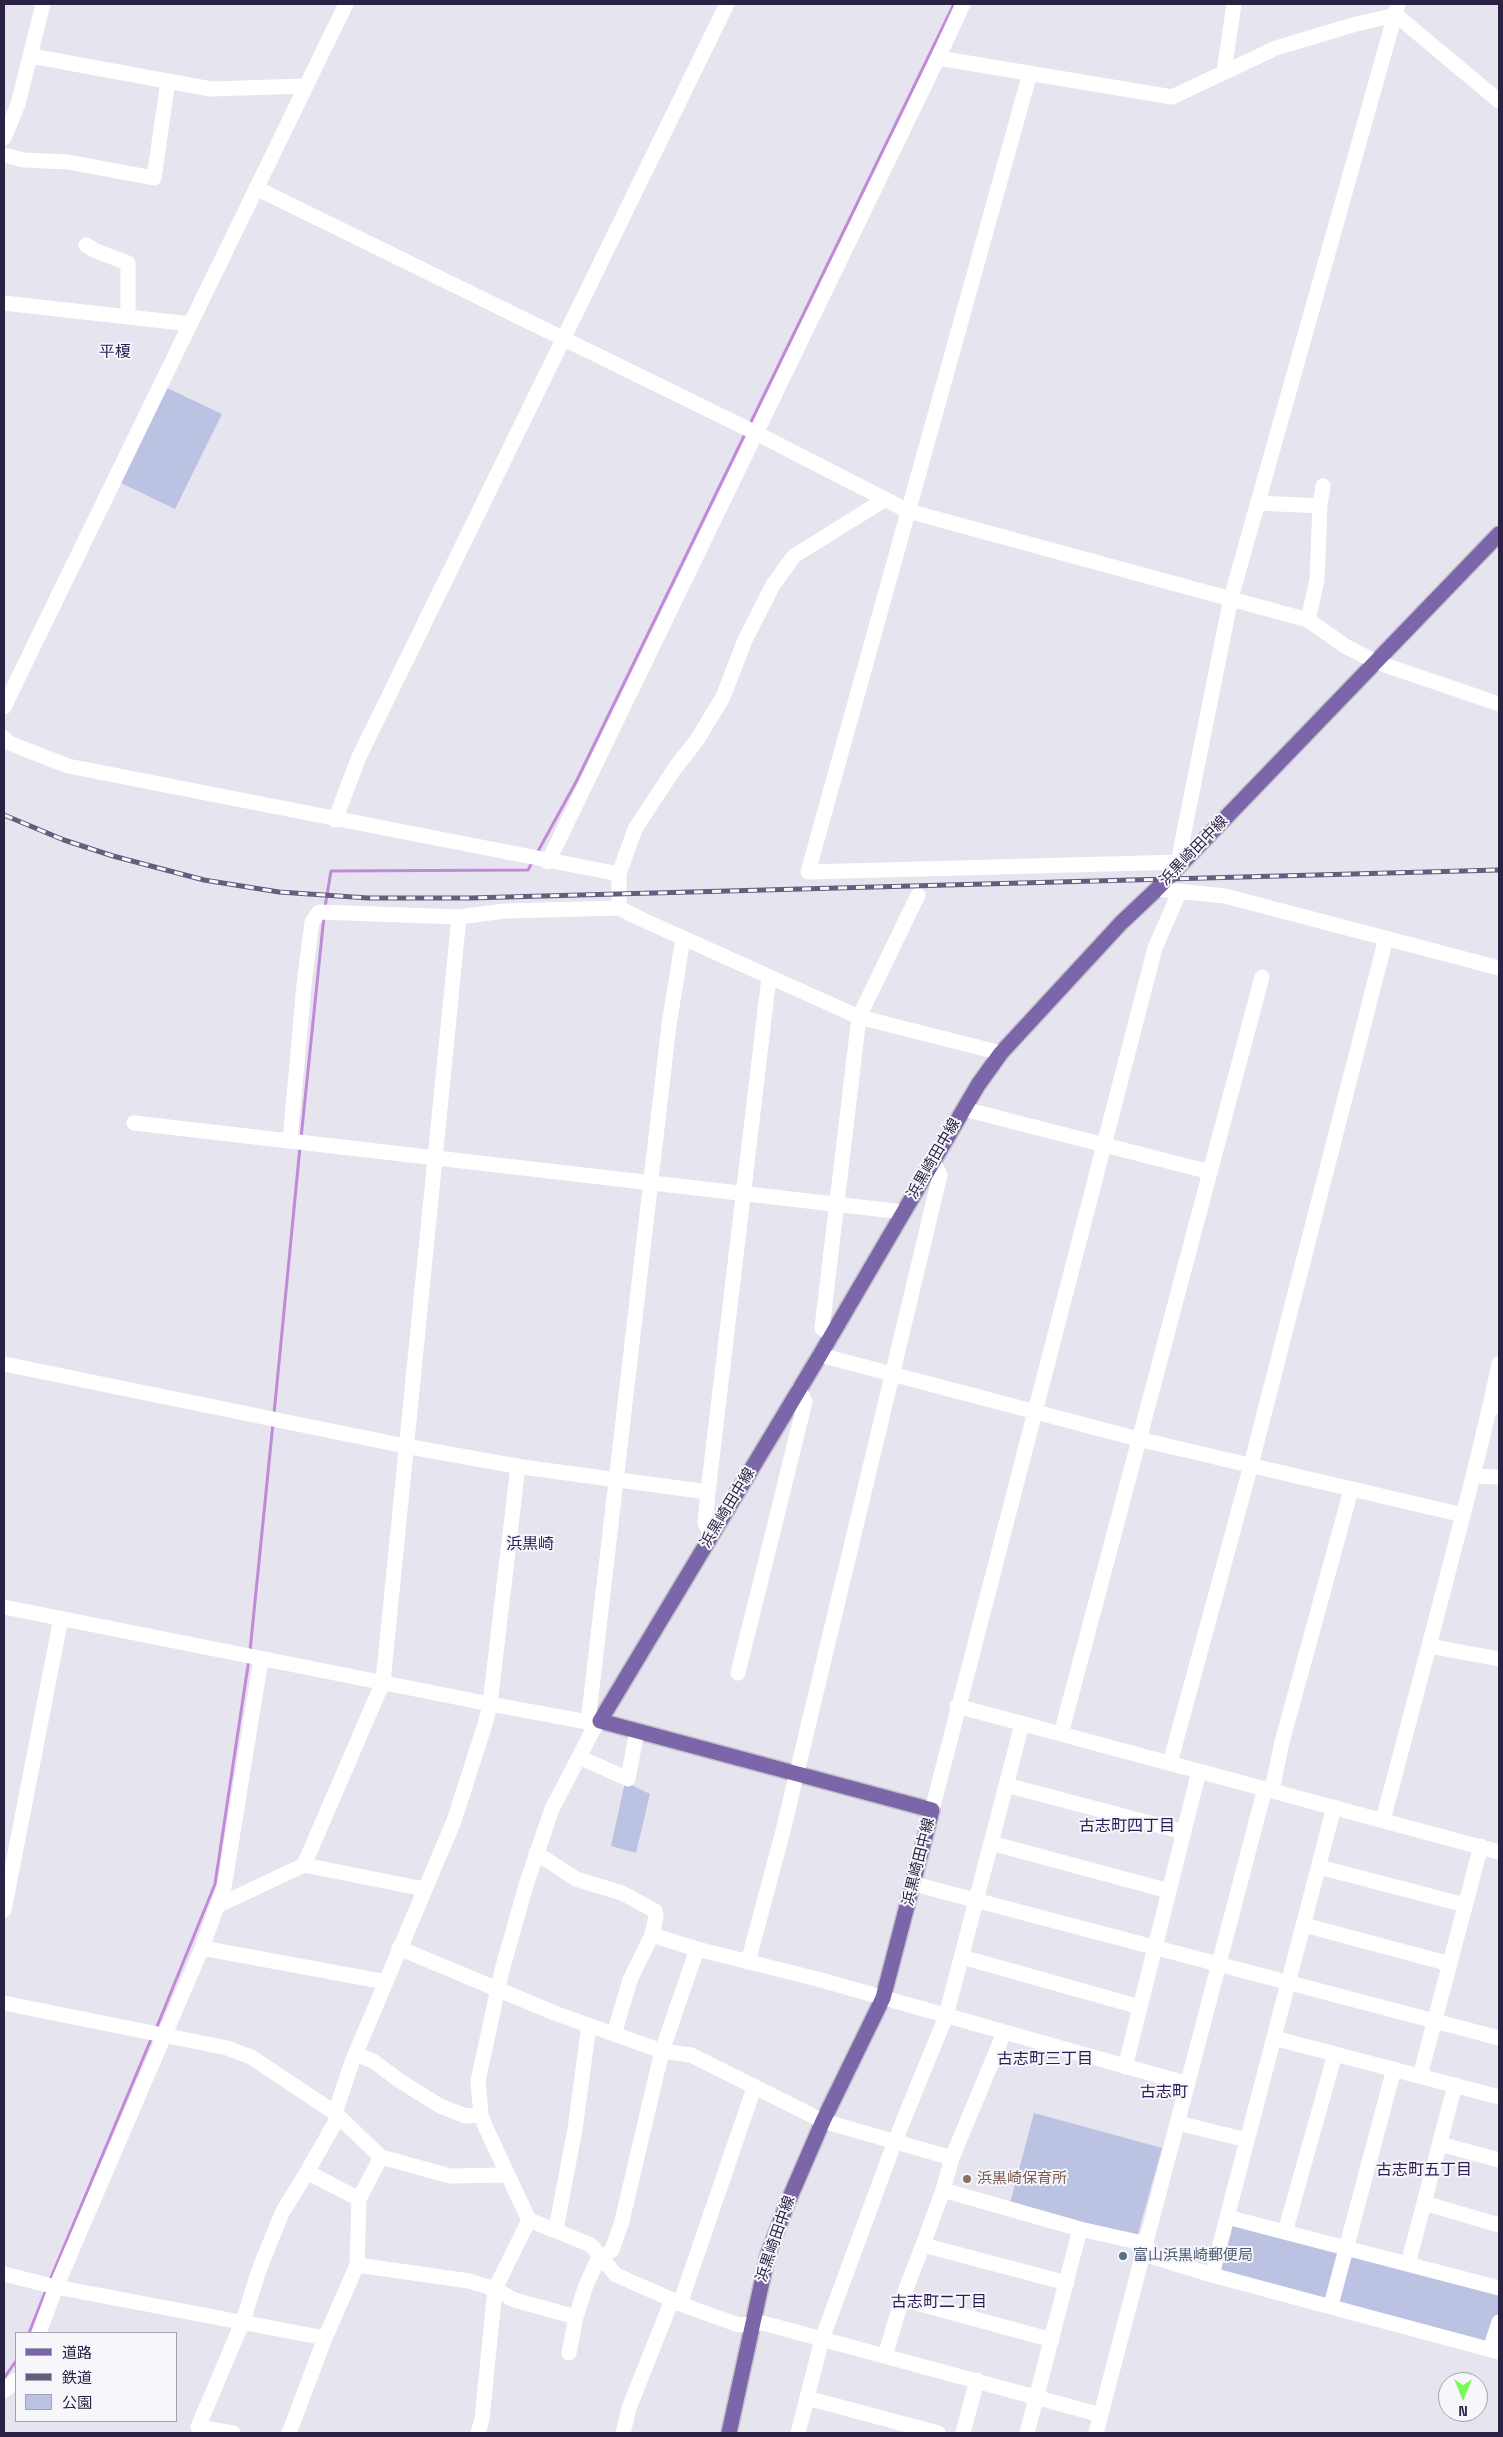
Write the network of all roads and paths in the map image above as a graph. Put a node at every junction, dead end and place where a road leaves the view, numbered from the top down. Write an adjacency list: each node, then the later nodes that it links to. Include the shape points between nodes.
1 (43, 4): 7 (street)
2 (346, 4): 12 (street)
3 (727, 4): 21 (street)
4 (963, 4): 8 (street)
5 (1234, 4): 9 (street)
6 (1397, 10): 9 (street, via 1276,48); 13 (street); 25 (street)
7 (31, 56): 11 (street); 14 (street, via 18,104)
8 (938, 58): 10 (street); 22 (street)
9 (1224, 72): 10 (street, via 1172,96)
10 (1030, 73): 27 (street)
11 (168, 81): 12 (street, via 211,89); 15 (street, via 154,178 68,162 24,160)
12 (305, 86): 16 (street)
13 (1499, 101)
14 (4, 138)
15 (4, 155)
16 (256, 188): 20 (street); 21 (street)
17 (86, 245): 19 (street, via 128,263)
18 (4, 303): 19 (street)
19 (128, 317): 20 (street)
20 (190, 324): 33 (street)
21 (565, 340): 22 (street); 35 (street, via 360,758)
22 (756, 433): 24 (street); 36 (street)
23 (1323, 486): 26 (street)
24 (884, 500): 27 (street); 38 (street, via 794,556 788,563 745,640 723,697 635,828)
25 (1258, 504): 26 (street); 29 (street)
26 (1320, 506): 30 (street, via 1317,580)
27 (908, 511): 29 (street); 37 (street, via 808,872)
28 (1499, 534): 31 (main road, 浜黒崎田中線)
29 (1231, 598): 30 (street); 37 (street, via 1180,852)
30 (1308, 620): 31 (street, via 1345,646)
31 (1376, 662): 32 (street); 37 (main road, 浜黒崎田中線)
32 (1499, 704)
33 (4, 707)
34 (4, 738): 35 (street, via 9,743 68,766)
35 (336, 820): 36 (street)
36 (548, 862): 38 (street)
37 (1182, 862): 39 (main road, 浜黒崎田中線)
38 (619, 874): 42 (street)
39 (1157, 889): 40 (street); 50 (main road, 浜黒崎田中線, via 1108,937)
40 (1179, 893): 45 (street, via 1226,896); 54 (street, via 1155,948)
41 (918, 894): 49 (street)
42 (619, 908): 43 (street, via 505,911); 44 (street)
43 (459, 916): 53 (street, via 319,912 312,922 304,985); 55 (street)
44 (683, 938): 47 (street); 58 (street, via 669,1024)
45 (1386, 938): 46 (street); 72 (street)
46 (1499, 968)
47 (769, 977): 49 (street); 59 (street)
48 (1262, 978): 57 (street)
49 (859, 1017): 50 (street); 60 (street)
50 (1002, 1053): 51 (main road, 浜黒崎田中線)
51 (964, 1109): 54 (street); 56 (main road, 浜黒崎田中線)
52 (134, 1124): 53 (street)
53 (290, 1141): 55 (street)
54 (1105, 1145): 57 (street); 69 (street)
55 (433, 1158): 58 (street); 71 (street)
56 (933, 1161): 61 (main road, 浜黒崎田中線); 66 (street, via 940,1175)
57 (1210, 1172): 70 (street)
58 (652, 1183): 59 (street); 76 (street)
59 (743, 1194): 60 (street); 78 (street)
60 (838, 1205): 61 (street); 62 (street, via 822,1328)
61 (903, 1212): 62 (main road, 浜黒崎田中線)
62 (831, 1336): 63 (main road, 浜黒崎田中線)
63 (820, 1355): 66 (street); 67 (main road, 浜黒崎田中線)
64 (4, 1364): 71 (street)
65 (1499, 1364): 68 (street)
66 (892, 1374): 69 (street); 97 (street)
67 (800, 1389): 80 (main road, 浜黒崎田中線); 86 (street, via 805,1402)
68 (1494, 1406): 74 (street)
69 (1036, 1411): 70 (street); 89 (street)
70 (1138, 1439): 72 (street); 93 (street)
71 (405, 1446): 73 (street); 87 (street)
72 (1251, 1465): 77 (street); 95 (street)
73 (518, 1466): 76 (street); 88 (street)
74 (1473, 1476): 75 (street); 79 (street)
75 (1499, 1477)
76 (617, 1479): 78 (street); 90 (street)
77 (1351, 1490): 79 (street); 99 (street)
78 (708, 1492): 80 (street, via 705,1523)
79 (1463, 1515): 83 (street)
80 (711, 1536): 90 (main road, 浜黒崎田中線)
81 (4, 1606): 82 (street)
82 (61, 1618): 84 (street); 116 (street)
83 (1429, 1646): 85 (street); 102 (street)
84 (261, 1659): 87 (street); 115 (street, via 224,1888)
85 (1499, 1659)
86 (738, 1672)
87 (383, 1682): 88 (street); 108 (street)
88 (490, 1704): 90 (street); 111 (street, via 454,1821)
89 (958, 1706): 91 (street); 101 (street)
90 (594, 1722): 92 (main road, 浜黒崎田中線); 94 (street)
91 (1022, 1724): 93 (street); 98 (street)
92 (637, 1731): 94 (street, via 628,1779); 97 (main road, 浜黒崎田中線)
93 (1061, 1734): 95 (street)
94 (579, 1757): 107 (street, via 552,1810)
95 (1170, 1763): 96 (street)
96 (1199, 1771): 99 (street); 103 (street)
97 (796, 1774): 101 (main road, 浜黒崎田中線); 124 (street)
98 (1006, 1785): 103 (street); 104 (street)
99 (1269, 1789): 100 (street); 125 (street)
100 (1334, 1807): 102 (street); 109 (street)
101 (932, 1810): 110 (main road, 浜黒崎田中線)
102 (1383, 1820): 105 (street)
103 (1184, 1832): 112 (street)
104 (991, 1843): 112 (street); 113 (street)
105 (1481, 1846): 106 (street); 114 (street)
106 (1499, 1852)
107 (536, 1853): 118 (street, via 576,1879 622,1893 655,1911); 129 (street, via 510,1936)
108 (304, 1865): 111 (street); 115 (street)
109 (1319, 1867): 114 (street); 117 (street)
110 (914, 1884): 113 (street); 130 (main road, 浜黒崎田中線)
111 (424, 1889): 121 (street)
112 (1169, 1891): 119 (street)
113 (976, 1900): 119 (street); 123 (street)
114 (1466, 1905): 126 (street)
115 (217, 1906): 120 (street)
116 (4, 1910)
117 (1304, 1925): 126 (street); 128 (street)
118 (652, 1935): 122 (street); 137 (street, via 630,1980)
119 (1155, 1947): 125 (street); 132 (street)
120 (202, 1948): 127 (street); 138 (street)
121 (399, 1948): 127 (street); 129 (street)
122 (697, 1949): 124 (street); 141 (street)
123 (962, 1957): 132 (street); 133 (street)
124 (748, 1962): 130 (street)
125 (1220, 1964): 128 (street); 147 (street)
126 (1450, 1964): 134 (street)
127 (386, 1982): 142 (street)
128 (1288, 1983): 134 (street); 139 (street)
129 (498, 1989): 135 (street); 152 (street, via 478,2081)
130 (883, 1998): 133 (street); 153 (main road, 浜黒崎田中線)
131 (4, 2003): 138 (street)
132 (1140, 2007): 144 (street)
133 (946, 2016): 136 (street); 156 (street)
134 (1435, 2022): 140 (street); 146 (street)
135 (588, 2025): 137 (street); 169 (street, via 575,2129)
136 (1004, 2033): 144 (street); 159 (street)
137 (614, 2034): 141 (street)
138 (163, 2035): 151 (street, via 227,2048 251,2057); 181 (street)
139 (1274, 2038): 143 (street); 155 (street)
140 (1499, 2038)
141 (662, 2051): 149 (street, via 690,2055); 175 (street, via 628,2201 612,2250)
142 (355, 2054): 151 (street); 152 (street, via 373,2061 440,2106 466,2116)
143 (1335, 2054): 145 (street); 171 (street)
144 (1125, 2066): 147 (street)
145 (1394, 2069): 146 (street); 173 (street)
146 (1420, 2076): 148 (street)
147 (1188, 2084): 154 (street)
148 (1455, 2085): 150 (street); 157 (street)
149 (754, 2088): 153 (street); 185 (street)
150 (1499, 2097)
151 (335, 2112): 158 (street); 161 (street, via 336,2121)
152 (481, 2115): 162 (street)
153 (823, 2121): 156 (street); 190 (main road, 浜黒崎田中線, via 768,2254)
154 (1178, 2123): 155 (street); 174 (street)
155 (1247, 2140): 166 (street)
156 (895, 2141): 159 (street); 193 (street)
157 (1440, 2144): 160 (street); 165 (street)
158 (381, 2157): 162 (street, via 450,2176); 164 (street)
159 (952, 2158): 163 (street)
160 (1499, 2160)
161 (307, 2172): 164 (street); 188 (street, via 282,2213)
162 (506, 2175): 167 (street)
163 (943, 2190): 170 (street); 172 (street)
164 (359, 2199): 177 (street)
165 (1424, 2203): 168 (street); 176 (street)
166 (1227, 2217): 171 (street); 179 (street)
167 (530, 2220): 169 (street); 183 (street)
168 (1499, 2224)
169 (556, 2229): 175 (street, via 591,2245)
170 (1080, 2229): 174 (street); 180 (street)
171 (1285, 2232): 173 (street)
172 (923, 2245): 180 (street); 184 (street)
173 (1346, 2248): 176 (street); 186 (street)
174 (1145, 2249): 179 (street); 203 (street)
175 (603, 2258): 185 (street, via 616,2275); 187 (street, via 597,2261)
176 (1408, 2264): 182 (street)
177 (358, 2265): 183 (street, via 468,2281); 192 (street)
178 (4, 2274): 181 (street)
179 (1212, 2275): 186 (street)
180 (1066, 2282): 194 (street)
181 (56, 2287): 188 (street); 191 (street)
182 (1499, 2288)
183 (495, 2289): 187 (street, via 514,2300); 207 (street)
184 (902, 2299): 194 (street); 197 (street)
185 (676, 2302): 190 (street, via 739,2324); 208 (street, via 629,2408)
186 (1331, 2305): 195 (street)
187 (576, 2317): 196 (street)
188 (242, 2321): 192 (street); 204 (street)
189 (1499, 2322): 195 (street)
190 (754, 2323): 193 (street); 209 (main road, 浜黒崎田中線)
191 (39, 2332)
192 (325, 2338): 206 (street)
193 (822, 2339): 197 (street); 202 (street)
194 (1052, 2340): 201 (street)
195 (1495, 2350)
196 (569, 2353)
197 (885, 2356): 198 (street)
198 (977, 2380): 201 (street); 212 (street)
199 (15, 2381): 200 (street)
200 (4, 2391)
201 (1037, 2396): 203 (street); 213 (street)
202 (807, 2398): 210 (street); 211 (street)
203 (1101, 2416): 214 (street)
204 (197, 2430): 205 (street)
205 (233, 2433)
206 (289, 2433)
207 (478, 2433)
208 (623, 2433)
209 (729, 2433)
210 (798, 2433)
211 (938, 2433)
212 (963, 2433)
213 (1027, 2433)
214 (1096, 2433)

